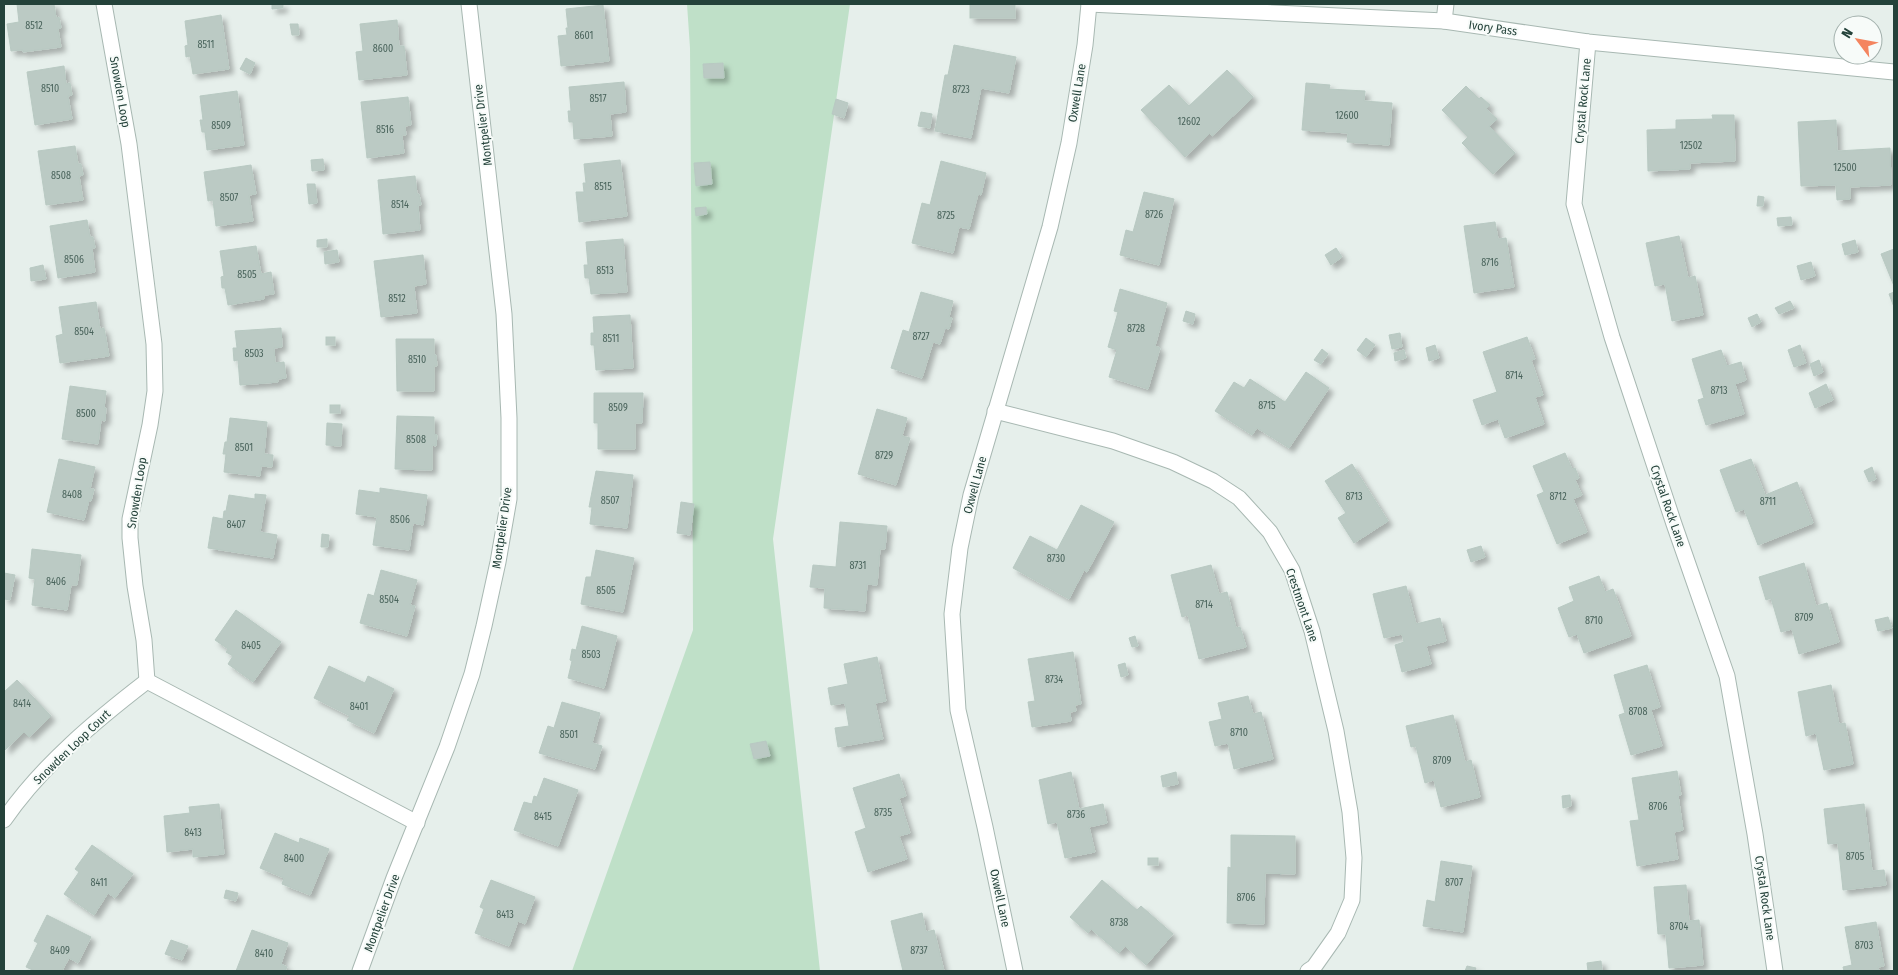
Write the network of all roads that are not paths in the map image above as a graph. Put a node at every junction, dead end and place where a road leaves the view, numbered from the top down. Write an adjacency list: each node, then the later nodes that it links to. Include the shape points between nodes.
1 (104, 4): 9 (street, Snowden Loop, via 129,144 154,344 155,391 130,519)
2 (469, 4): 11 (street, Montpelier Drive, via 504,314 509,499 472,674)
3 (1089, 4): 5 (street, Ivory Pass); 8 (street, Oxwell Lane, via 1069,143 1054,208)
4 (1446, 4): 5 (street)
5 (1444, 21): 6 (street, Ivory Pass)
6 (1588, 42): 7 (street, Ivory Pass); 15 (street, Crystal Rock Lane, via 1574,204 1612,337 1727,676)
7 (1894, 72)
8 (995, 411): 13 (street, Oxwell Lane, via 971,495 960,548 952,614 958,710); 14 (street, Crestmont Lane, via 1113,441 1173,462 1213,481 1239,498 1270,532 1292,570 1312,631 1336,731 1354,858 1352,900 1338,932)
9 (147, 681): 10 (street, Snowden Loop Court, via 97,720 54,760); 11 (street)
10 (4, 820)
11 (417, 822): 12 (street, Montpelier Drive)
12 (360, 971)
13 (1015, 971)
14 (1308, 971)
15 (1775, 971)

